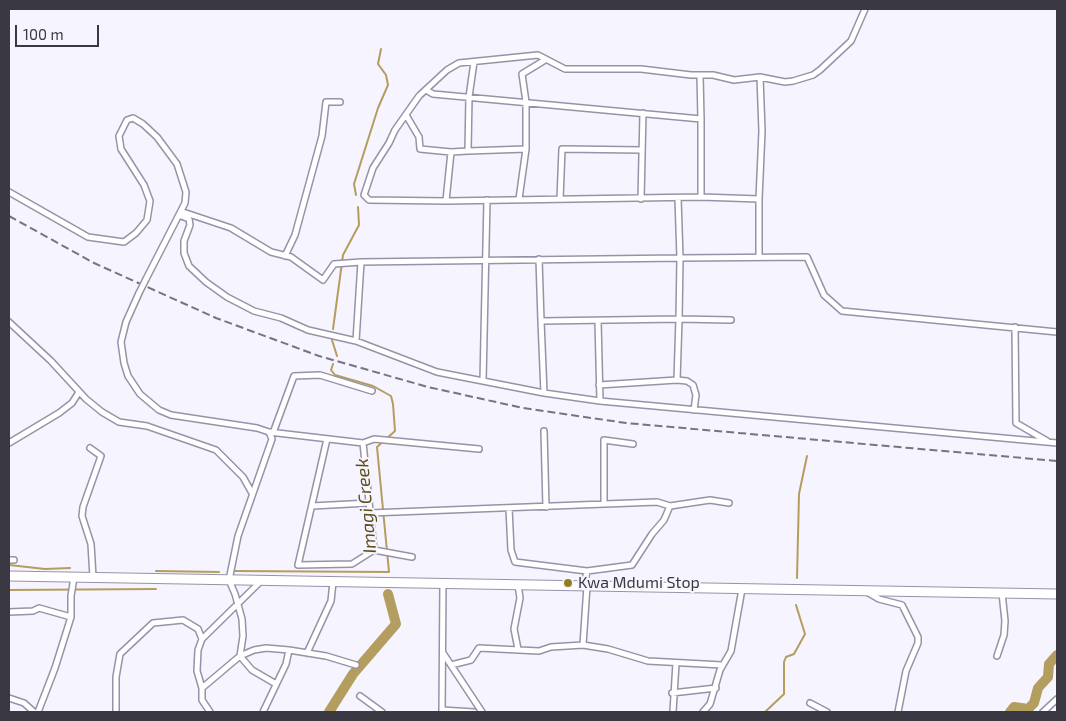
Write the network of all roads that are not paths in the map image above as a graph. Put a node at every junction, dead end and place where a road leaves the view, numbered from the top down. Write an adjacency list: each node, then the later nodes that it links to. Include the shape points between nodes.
1 (864, 9): 5 (street, via 851,41 813,75 784,82)
2 (545, 60): 3 (street, via 534,55); 4 (street, via 565,69 641,69); 9 (street, via 522,74)
3 (474, 62): 6 (street, via 455,64); 7 (street)
4 (700, 75): 5 (street, via 734,80); 12 (street)
5 (760, 77): 23 (street)
6 (426, 90): 7 (street, via 433,94); 11 (street)
7 (469, 97): 9 (street); 15 (street)
8 (340, 102): 27 (street, via 326,102 322,136 295,235)
9 (526, 102): 10 (street); 13 (street)
10 (643, 113): 12 (street); 14 (street)
11 (406, 115): 16 (street, via 419,137 420,150); 25 (street, via 373,168 364,195 369,200)
12 (701, 118): 18 (street)
13 (526, 149): 15 (street); 20 (street)
14 (642, 150): 21 (street, via 562,149); 22 (street)
15 (468, 151): 16 (street)
16 (451, 152): 25 (street)
17 (9, 192): 26 (street, via 88,236 124,242 143,227 150,213 150,201 144,185 121,149 119,136 122,126 133,118 157,137 177,164 186,192)
18 (701, 197): 19 (street); 23 (street)
19 (678, 198): 22 (street); 29 (street)
20 (519, 199): 21 (street); 24 (street)
21 (560, 199): 22 (street)
22 (641, 199)
23 (759, 199): 28 (street)
24 (487, 200): 25 (street); 31 (street)
25 (446, 202)
26 (180, 213): 27 (street, via 231,228 271,252); 40 (street, via 189,218 184,253 189,266 227,297 254,311 308,330); 50 (street, bridge, via 126,322 121,342 128,376 140,394 171,416)
27 (285, 256): 32 (street, via 323,280 334,264)
28 (759, 257): 29 (street); 38 (street, via 807,256 824,295 842,311)
29 (680, 258): 30 (street); 33 (street)
30 (539, 259): 31 (street); 35 (street)
31 (487, 260): 32 (street); 42 (street)
32 (361, 262): 40 (street)
33 (679, 319): 34 (street); 36 (street); 41 (street)
34 (731, 320)
35 (541, 321): 36 (street); 46 (street)
36 (598, 321): 43 (street)
37 (9, 322): 45 (street)
38 (1015, 327): 39 (street); 52 (street, via 1016,423)
39 (1057, 332)
40 (356, 341): 42 (street, via 436,372)
41 (677, 380): 43 (street); 48 (street, via 693,385 696,396)
42 (483, 381): 46 (street)
43 (599, 385): 47 (street)
44 (372, 390): 50 (street, via 320,375 294,376)
45 (79, 392): 53 (street, via 72,403 59,413); 59 (street, via 119,422 147,426 219,452)
46 (544, 393): 47 (street)
47 (600, 401): 48 (street)
48 (694, 410): 52 (street)
49 (544, 431): 65 (street)
50 (271, 432): 51 (street); 59 (street, via 272,439)
51 (327, 439): 54 (street); 63 (street)
52 (1049, 442): 55 (street)
53 (9, 443)
54 (363, 443): 58 (street, via 374,439); 60 (street)
55 (1057, 443)
56 (633, 444): 62 (street, via 604,440)
57 (90, 448): 73 (street, via 101,456 82,516 91,544)
58 (479, 449)
59 (252, 493): 74 (street)
60 (369, 503): 63 (street); 67 (street)
61 (729, 503): 64 (street, via 710,500)
62 (604, 504): 64 (street, via 657,502); 65 (street)
63 (312, 506): 68 (street, via 298,565 352,564)
64 (670, 506): 70 (street, via 664,520 632,565)
65 (546, 507): 66 (street)
66 (509, 508): 67 (street); 70 (street, via 511,550 515,562)
67 (370, 512): 68 (street)
68 (374, 550): 69 (street)
69 (412, 558)
70 (587, 571): 79 (street)
71 (9, 576): 72 (highway)
72 (74, 577): 73 (highway); 86 (street)
73 (92, 578): 74 (highway)
74 (228, 580): 75 (highway); 84 (street)
75 (261, 580): 76 (highway); 84 (street)
76 (334, 582): 77 (highway); 92 (street, via 331,601)
77 (443, 584): 78 (highway); 91 (street)
78 (518, 585): 79 (highway); 89 (street, via 520,598 514,625)
79 (585, 586): 80 (highway); 88 (street)
80 (742, 589): 81 (highway); 98 (street, via 731,651)
81 (864, 590): 82 (highway); 119 (street, via 879,599 902,605 918,637 906,671)
82 (1002, 593): 83 (highway); 94 (street, via 1004,635)
83 (1057, 594)
84 (237, 603): 87 (street); 93 (street, via 243,628)
85 (9, 612): 86 (street, via 39,608)
86 (71, 617): 109 (street)
87 (202, 640): 100 (street, via 197,660); 110 (street, via 198,629 184,620 148,626 120,654)
88 (583, 645): 89 (street, via 539,651); 95 (street, via 648,661)
89 (518, 649): 97 (street, via 479,648 468,662)
90 (289, 650): 92 (street); 93 (street, via 266,648); 99 (street)
91 (442, 652): 97 (street); 107 (street)
92 (307, 653): 96 (street)
93 (240, 656): 99 (street, via 252,670); 100 (street)
94 (997, 656)
95 (676, 662): 98 (street); 102 (street)
96 (356, 665)
97 (452, 665): 115 (street)
98 (722, 665): 101 (street)
99 (276, 684): 112 (street)
100 (202, 688): 111 (street, via 202,700)
101 (716, 688): 102 (street); 117 (street)
102 (672, 693): 116 (street)
103 (360, 696): 113 (street)
104 (9, 698): 108 (street, via 24,703)
105 (1057, 700): 120 (street)
106 (810, 703): 118 (street)
107 (442, 711): 114 (street)
108 (34, 712)
109 (38, 712)
110 (116, 712)
111 (210, 712)
112 (263, 712)
113 (382, 712)
114 (474, 712)
115 (482, 712)
116 (673, 712)
117 (703, 712)
118 (827, 712)
119 (898, 712)
120 (1043, 712)

